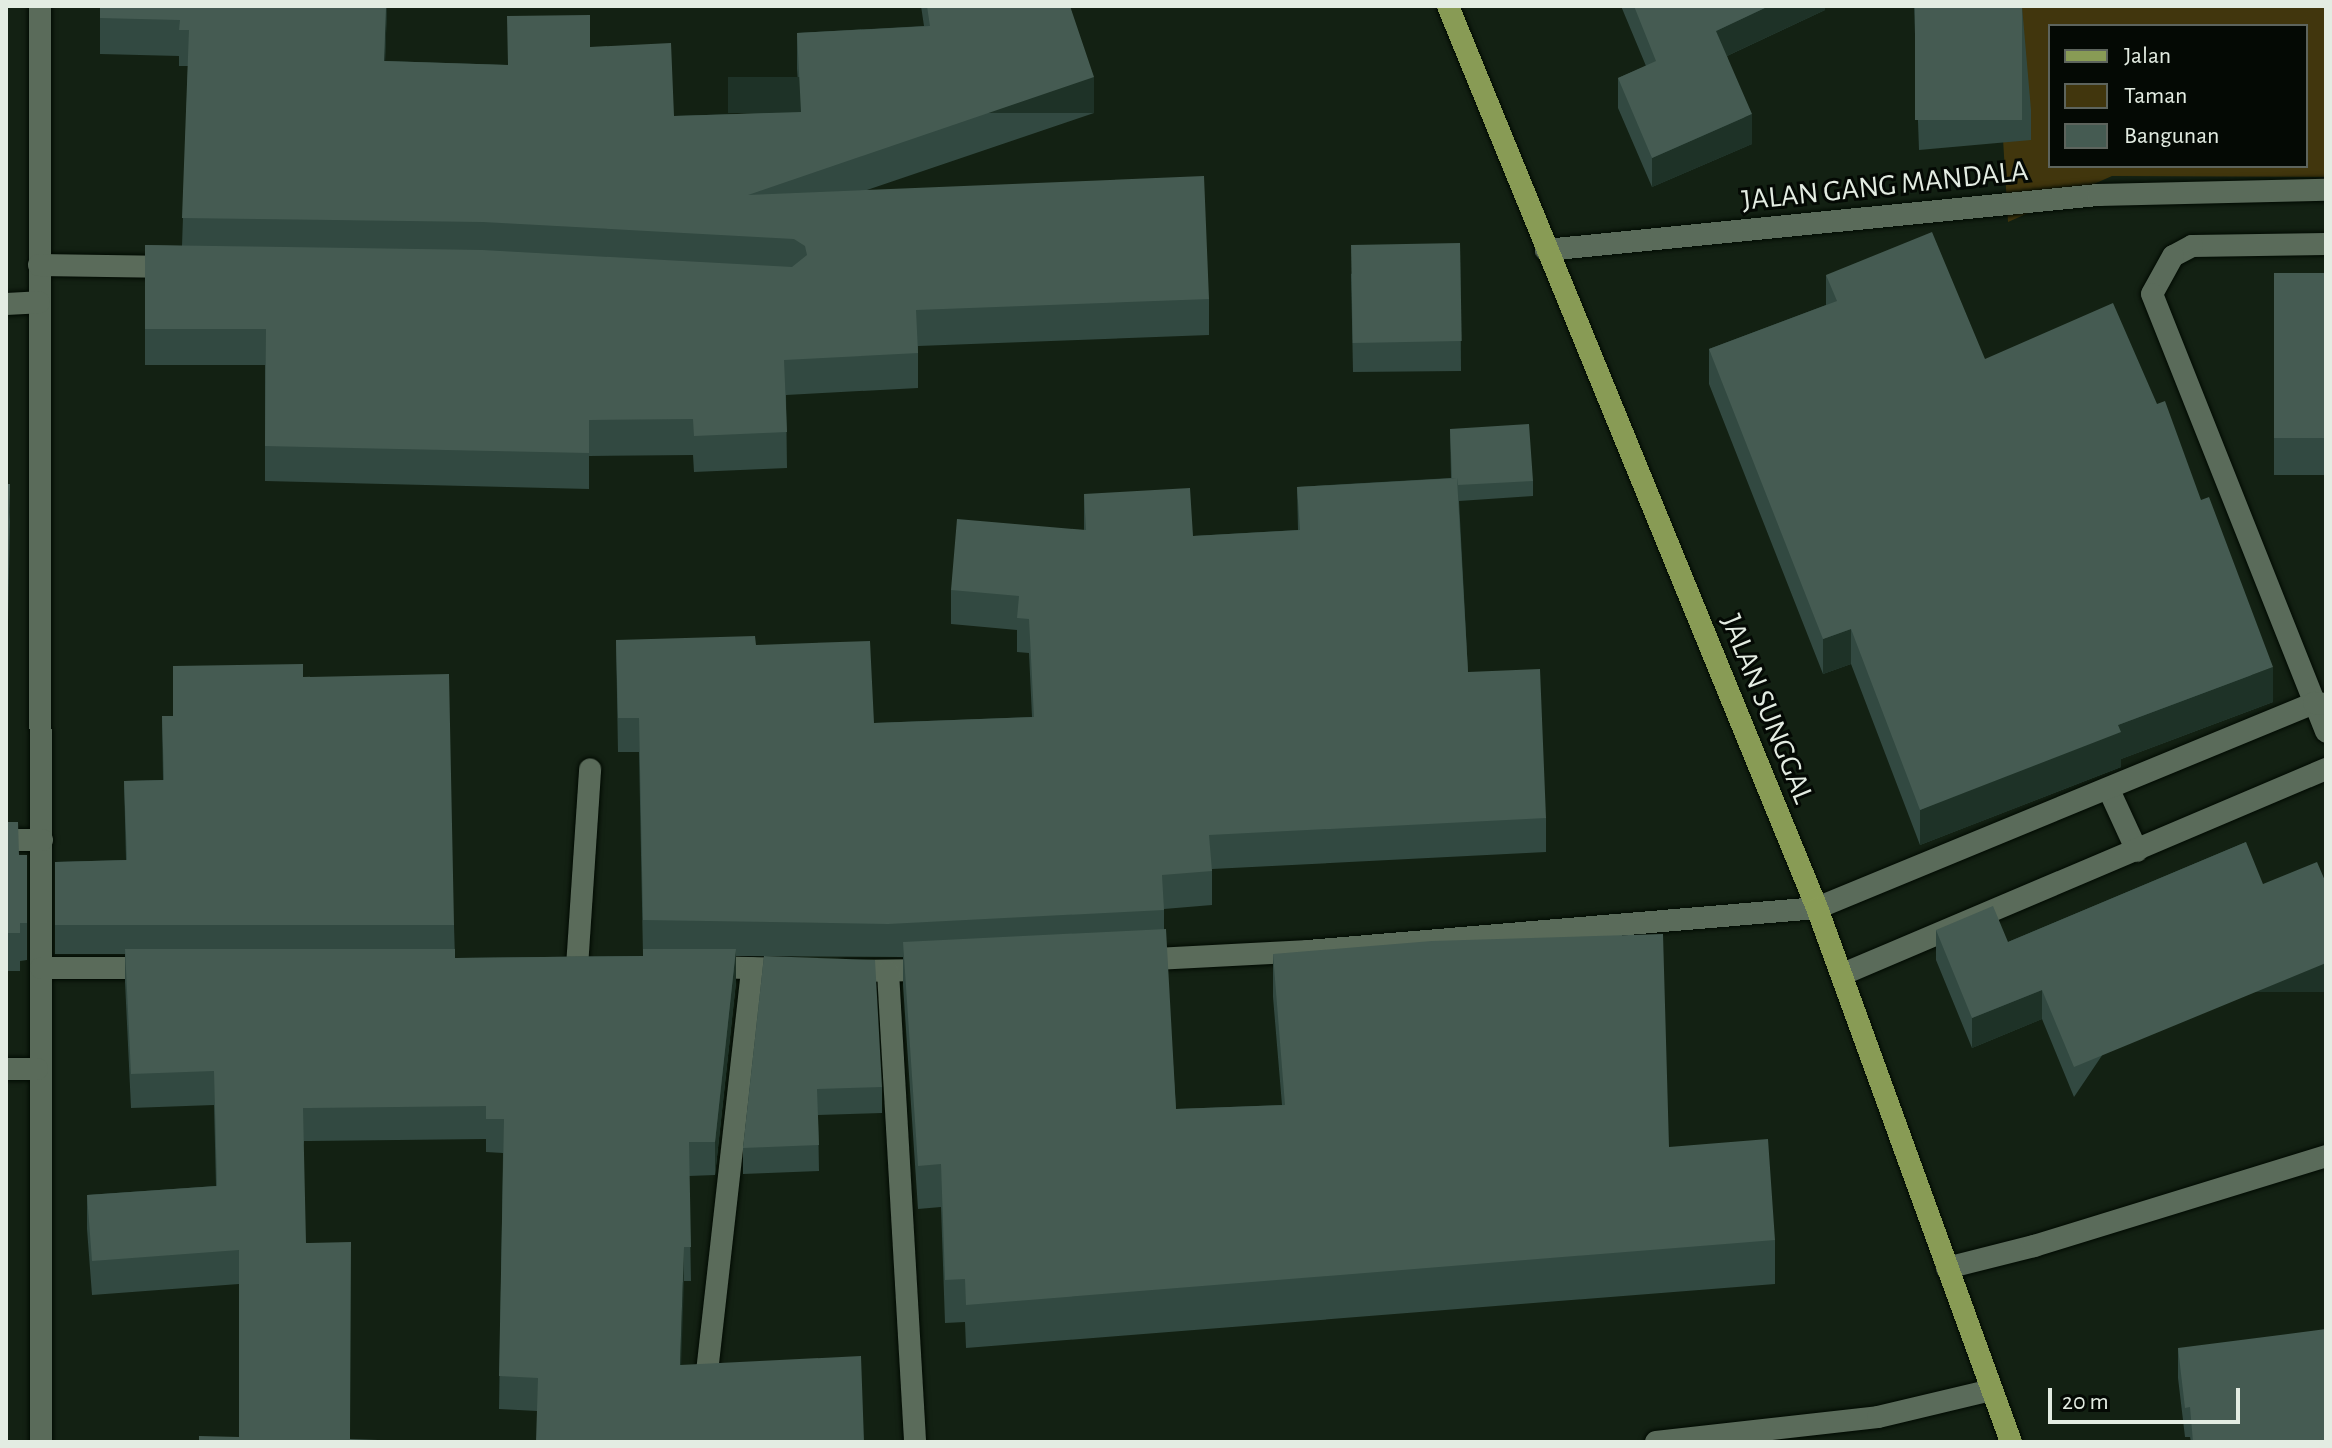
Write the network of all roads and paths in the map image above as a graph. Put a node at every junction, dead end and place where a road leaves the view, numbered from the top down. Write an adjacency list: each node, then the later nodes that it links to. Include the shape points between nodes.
1 (40, 6): 6 (street)
2 (1448, 6): 5 (main road, JALAN SUNGGAL)
3 (2326, 190): 5 (street, JALAN GANG MANDALA, via 2098,195)
4 (2326, 244): 10 (street, via 2192,246 2173,256 2152,294)
5 (1546, 250): 18 (main road, JALAN SUNGGAL)
6 (39, 265): 7 (street); 8 (street)
7 (197, 267)
8 (39, 302): 9 (street); 16 (street)
9 (6, 304)
10 (2320, 703): 11 (street); 14 (street)
11 (2326, 732)
12 (590, 769): 20 (street, via 585,967)
13 (2326, 769): 17 (street)
14 (2109, 790): 17 (street); 18 (street)
15 (6, 840): 16 (street)
16 (42, 840): 22 (street)
17 (2137, 851): 27 (street)
18 (1817, 908): 19 (street, via 1308,951); 27 (main road, JALAN SUNGGAL)
19 (1106, 961)
20 (546, 967)
21 (688, 967): 24 (street)
22 (41, 968): 23 (street); 29 (street)
23 (183, 968)
24 (752, 968): 26 (street); 32 (street)
25 (950, 969): 26 (street)
26 (888, 972): 35 (street)
27 (1843, 974): 31 (main road, JALAN SUNGGAL)
28 (6, 1069): 29 (street)
29 (37, 1069): 34 (street)
30 (2326, 1156): 31 (street)
31 (1947, 1268): 33 (main road, JALAN SUNGGAL)
32 (707, 1372)
33 (1991, 1390): 36 (street, via 1878,1417); 37 (main road, JALAN SUNGGAL)
34 (41, 1442)
35 (915, 1442)
36 (1656, 1442)
37 (2011, 1442)

